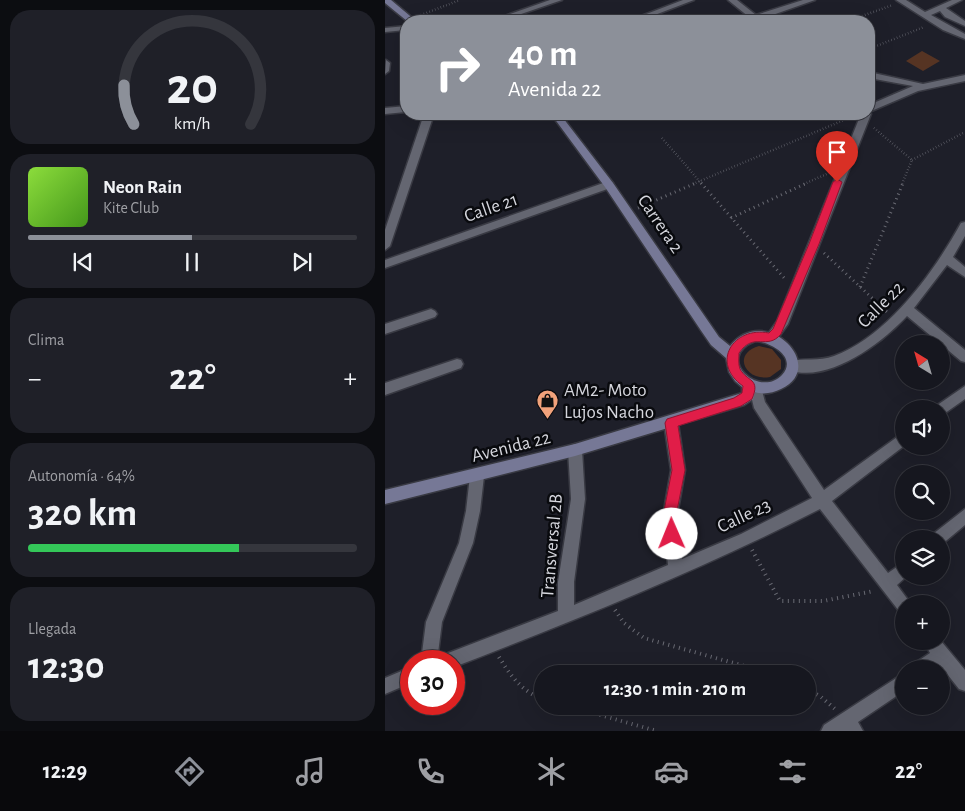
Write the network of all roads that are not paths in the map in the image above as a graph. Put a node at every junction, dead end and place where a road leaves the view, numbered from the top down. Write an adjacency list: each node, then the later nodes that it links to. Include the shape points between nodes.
1 (386, 0): 9 (street)
2 (558, 0): 10 (street)
3 (690, 0): 11 (street)
4 (732, 0): 12 (street)
5 (811, 0): 13 (street)
6 (958, 0): 8 (street)
7 (901, 1): 14 (street)
8 (941, 8): 14 (street); 15 (street)
9 (401, 15)
10 (512, 15)
11 (649, 15)
12 (751, 15)
13 (770, 15)
14 (925, 15): 18 (street)
15 (965, 24)
16 (400, 26): 17 (street)
17 (385, 30)
18 (965, 37)
19 (875, 76): 21 (street)
20 (965, 78): 21 (street)
21 (921, 86): 22 (street)
22 (875, 106)
23 (400, 110): 24 (street)
24 (385, 111)
25 (427, 120): 30 (street)
26 (560, 120): 28 (street, Carrera 2)
27 (861, 120): 38 (street, via 782,324)
28 (609, 185): 33 (street, Calle 21); 39 (street, Carrera 2, via 715,341)
29 (965, 226): 31 (street, Calle 22)
30 (385, 246)
31 (960, 247): 32 (street, Calle 22)
32 (947, 258): 34 (street); 35 (street, Calle 22)
33 (385, 264)
34 (965, 273)
35 (907, 309): 40 (street); 42 (street, Calle 22, via 876,339 848,356 818,365)
36 (431, 314): 37 (street)
37 (385, 329)
38 (771, 338): 39 (street, via 746,339 735,348); 42 (street, via 787,349)
39 (732, 356): 43 (street, via 736,374)
40 (965, 357)
41 (457, 364): 44 (street)
42 (793, 366): 43 (street, via 780,384)
43 (752, 386): 47 (street, Avenida 22, via 744,399); 52 (street, via 759,404)
44 (385, 389)
45 (965, 392): 46 (street)
46 (950, 403)
47 (671, 423): 49 (street, Avenida 22); 55 (street, via 678,470 670,516)
48 (895, 445): 52 (street, Calle 23)
49 (575, 450): 50 (street, Avenida 22); 59 (street, Transversal 2B, via 578,499 566,582)
50 (477, 476): 51 (street, Avenida 22); 60 (street, via 466,543 434,622)
51 (385, 497)
52 (822, 500): 55 (street, Calle 23, via 746,539); 57 (street)
53 (965, 516): 54 (street)
54 (949, 530)
55 (676, 568): 59 (street, Calle 23)
56 (895, 576): 57 (street)
57 (887, 583): 58 (street)
58 (896, 595)
59 (566, 614): 62 (street, Calle 23)
60 (430, 650)
61 (937, 650): 63 (street)
62 (465, 655)
63 (941, 655): 64 (street); 65 (street)
64 (934, 660)
65 (963, 678)
66 (400, 680): 67 (street)
67 (385, 686)
68 (895, 688): 69 (street)
69 (850, 725): 70 (street)
70 (830, 731)

